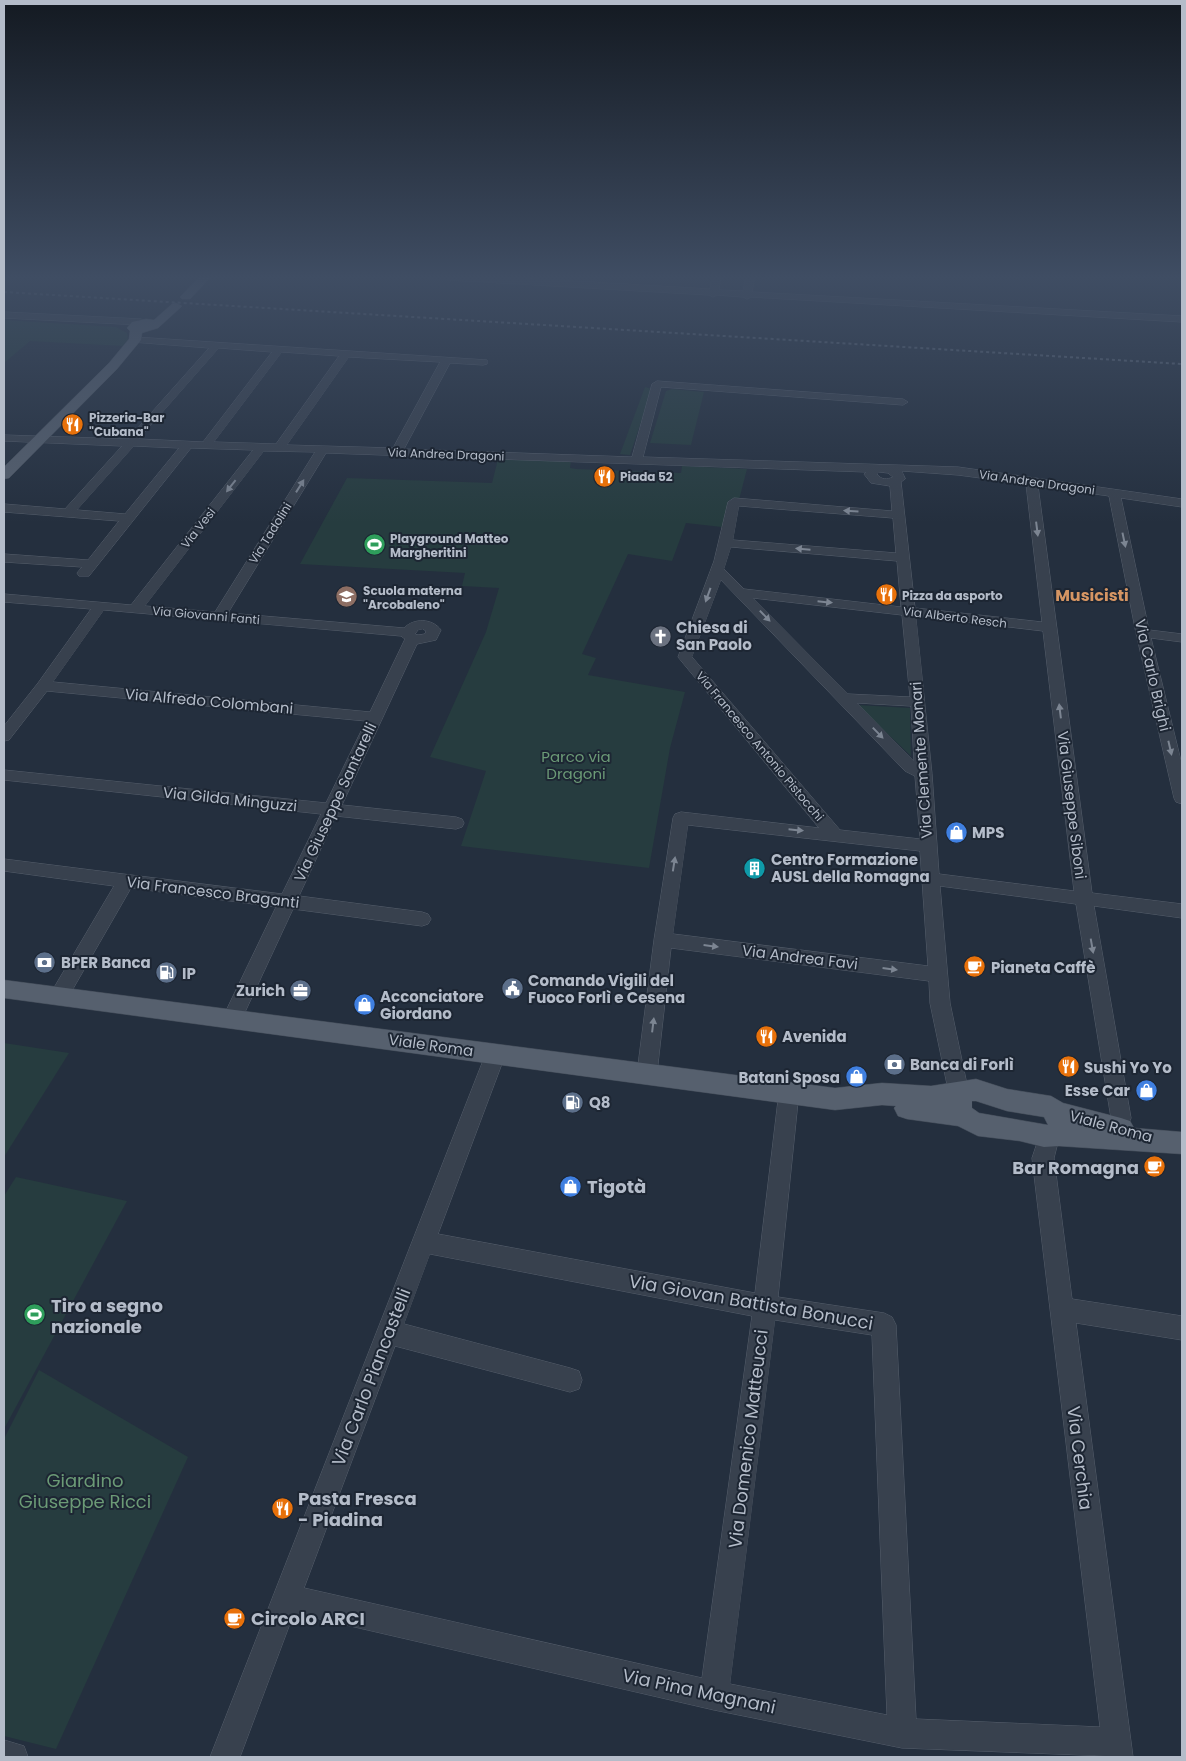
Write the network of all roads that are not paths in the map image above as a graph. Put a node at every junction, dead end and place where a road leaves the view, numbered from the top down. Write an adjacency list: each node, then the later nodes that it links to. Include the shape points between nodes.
1 (119, 358): 10 (main road)
2 (205, 358): 11 (street)
3 (272, 358): 13 (street)
4 (342, 358): 15 (street)
5 (420, 358): 6 (street)
6 (446, 360): 7 (street); 17 (street)
7 (483, 362)
8 (903, 402): 18 (street, via 657,384)
9 (4, 438): 10 (street, Via Andrea Dragoni)
10 (39, 439): 11 (street, Via Andrea Dragoni); 20 (main road)
11 (129, 443): 12 (street, Via Andrea Dragoni); 26 (street)
12 (186, 444): 13 (street, Via Andrea Dragoni); 28 (street)
13 (206, 445): 14 (street, Via Andrea Dragoni)
14 (261, 447): 15 (street, Via Andrea Dragoni); 36 (street, Via Vesi, one-way to 36)
15 (279, 448): 16 (street, Via Andrea Dragoni)
16 (322, 450): 17 (street, Via Andrea Dragoni); 38 (street, Via Tadolini, one-way to 16)
17 (396, 453): 18 (street, Via Andrea Dragoni)
18 (637, 459): 19 (street, Via Andrea Dragoni)
19 (873, 472): 22 (street, Via Andrea Dragoni); 22 (street, via 872,478 882,482)
20 (4, 476)
21 (1031, 480): 22 (street, Via Andrea Dragoni, via 902,468); 23 (street, Via Andrea Dragoni); 39 (street, Via Giuseppe Siboni, one-way to 39)
22 (895, 481): 27 (street, Via Clemente Monari)
23 (1114, 492): 24 (street, Via Andrea Dragoni); 40 (street, Via Carlo Brighi, one-way to 40)
24 (1182, 502)
25 (4, 508): 26 (street)
26 (68, 513): 28 (street)
27 (900, 515): 29 (street, Via Francesco Antonio Pistocchi, one-way to 29, via 734,502); 31 (street, Via Clemente Monari)
28 (127, 518): 30 (street, via 87,569)
29 (726, 543): 31 (street, one-way to 29); 32 (street, Via Francesco Antonio Pistocchi)
30 (4, 558)
31 (904, 558): 37 (street, Via Clemente Monari)
32 (718, 569): 33 (street); 53 (street, Via Francesco Antonio Pistocchi, one-way to 53, via 686,657)
33 (742, 592): 37 (street, Via Alberto Resch, one-way to 37); 44 (street, one-way to 44)
34 (4, 598): 35 (street, Via Giovanni Fanti)
35 (100, 606): 36 (street, Via Giovanni Fanti); 43 (street)
36 (135, 609): 38 (street, Via Giovanni Fanti)
37 (908, 611): 39 (street, Via Alberto Resch); 45 (street, Via Clemente Monari)
38 (219, 616): 41 (street, Via Giovanni Fanti)
39 (1049, 627): 58 (street, Via Giuseppe Siboni, one-way to 39)
40 (1143, 633): 42 (street); 50 (street, Via Carlo Brighi, one-way to 50)
41 (410, 635): 46 (street, Via Giuseppe Santarelli)
42 (1182, 638)
43 (43, 686): 46 (street, Via Alfredo Colombani); 47 (street)
44 (844, 698): 45 (street); 48 (street, one-way to 48, via 911,767)
45 (917, 702): 48 (street, Via Clemente Monari)
46 (375, 717): 51 (street, Via Giuseppe Santarelli)
47 (4, 736)
48 (924, 774): 54 (street, Via Clemente Monari)
49 (4, 775): 51 (street, Via Gilda Minguzzi)
50 (1182, 798)
51 (331, 809): 52 (street, Via Gilda Minguzzi); 59 (street, Via Giuseppe Santarelli)
52 (456, 823)
53 (834, 834): 54 (street); 62 (street, one-way to 53, via 681,818)
54 (927, 846): 56 (street, Via Clemente Monari)
55 (4, 865): 57 (street, Via Francesco Braganti)
56 (932, 879): 58 (street); 63 (street, Via Clemente Monari)
57 (126, 881): 59 (street, Via Francesco Braganti); 65 (street)
58 (1084, 898): 60 (street); 71 (street, Via Giuseppe Siboni, one-way to 71, via 1121,1118)
59 (287, 902): 61 (street, Via Francesco Braganti); 66 (street, Via Giuseppe Santarelli)
60 (1182, 911)
61 (422, 920)
62 (663, 940): 63 (street, Via Andrea Favi, one-way to 63); 68 (street, one-way to 62)
63 (938, 975): 70 (street, Via Clemente Monari, via 950,1057)
64 (4, 989): 65 (main road, Viale Roma)
65 (59, 996): 66 (main road, Viale Roma)
66 (232, 1018): 67 (main road, Viale Roma)
67 (496, 1054): 68 (main road, Viale Roma); 74 (street, Via Carlo Piancastelli)
68 (647, 1073): 69 (main road, Viale Roma)
69 (789, 1092): 70 (main road, Viale Roma, via 836,1099 858,1098 874,1104); 75 (street, Via Domenico Matteucci)
70 (966, 1100): 72 (main road, via 971,1122); 72 (main road, via 1044,1104)
71 (1117, 1128): 72 (main road, Viale Roma); 73 (main road, Viale Roma)
72 (1052, 1136): 73 (main road, Viale Roma); 76 (street, Via Cerchia)
73 (1174, 1142)
74 (423, 1242): 75 (street, Via Giovan Battista Bonucci); 78 (street, Via Carlo Piancastelli)
75 (764, 1307): 81 (street, Via Domenico Matteucci); 82 (street, Via Giovan Battista Bonucci, via 884,1325)
76 (1060, 1309): 77 (street); 83 (street, Via Cerchia)
77 (1182, 1328)
78 (389, 1332): 79 (street); 80 (street, Via Carlo Piancastelli)
79 (570, 1380)
80 (287, 1598): 81 (street, Via Pina Magnani); 86 (street, Via Carlo Piancastelli)
81 (714, 1696): 82 (street, Via Pina Magnani)
82 (902, 1733): 83 (street, Via Pina Magnani)
83 (1117, 1750)
84 (4, 1755): 85 (street)
85 (13, 1757)
86 (225, 1757)

